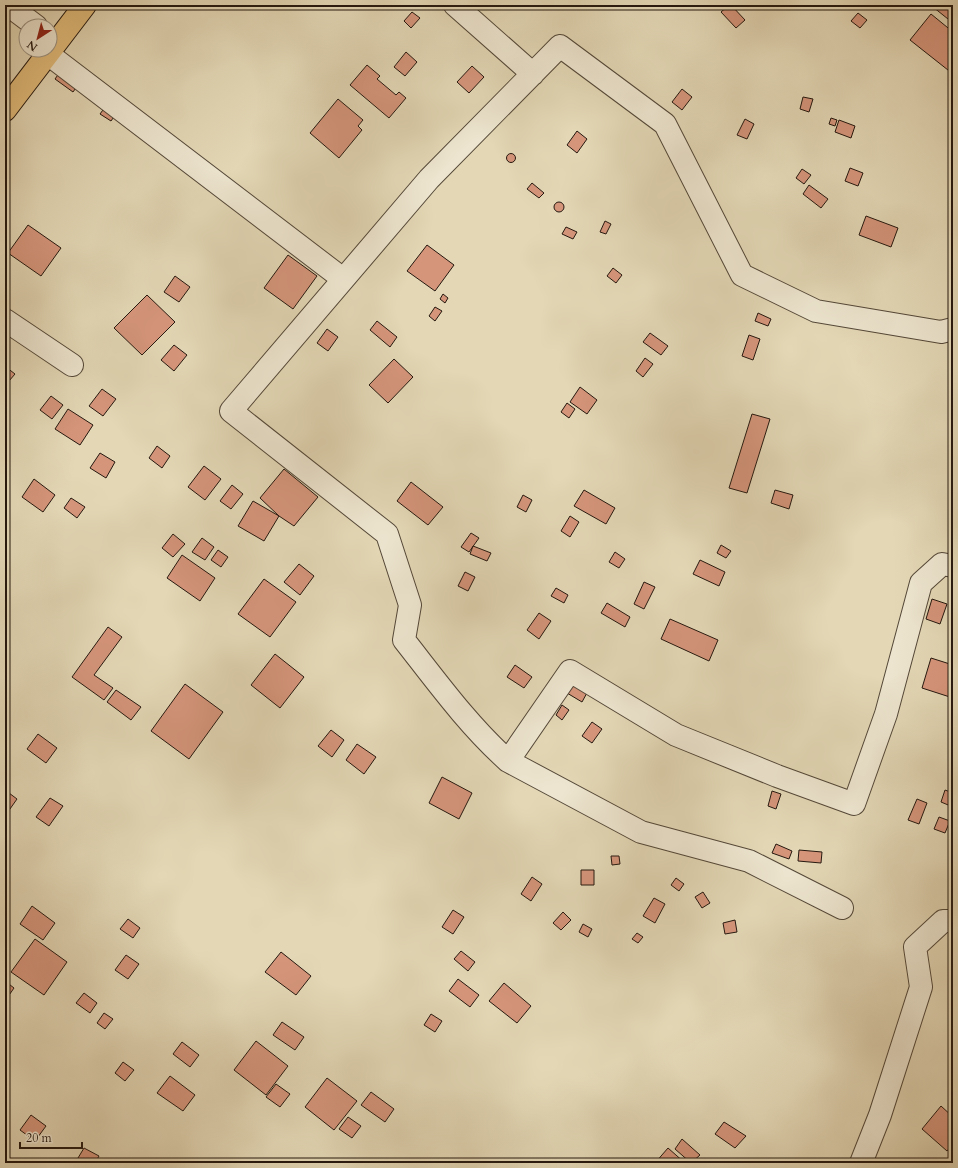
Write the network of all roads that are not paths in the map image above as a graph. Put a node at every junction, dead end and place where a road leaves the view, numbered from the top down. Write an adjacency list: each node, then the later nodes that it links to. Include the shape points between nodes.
1 (8, 5): 4 (street)
2 (85, 5): 5 (main road)
3 (455, 5): 8 (street)
4 (25, 18)
5 (58, 37)
6 (58, 49): 10 (street)
7 (42, 58): 9 (main road)
8 (533, 74): 10 (street, via 429,179); 12 (street, via 560,46 665,124 742,275 816,311)
9 (5, 110)
10 (343, 278): 15 (street, via 231,411 387,534 410,605 404,640 457,709)
11 (5, 320): 13 (street)
12 (949, 334)
13 (72, 365)
14 (953, 566): 15 (street, via 942,564 921,583 886,714 854,804 676,735 570,670)
15 (508, 761): 16 (street, via 641,832 749,861)
16 (842, 908)
17 (953, 921): 18 (street, via 944,921 915,947 921,987 880,1115)
18 (861, 1163)

